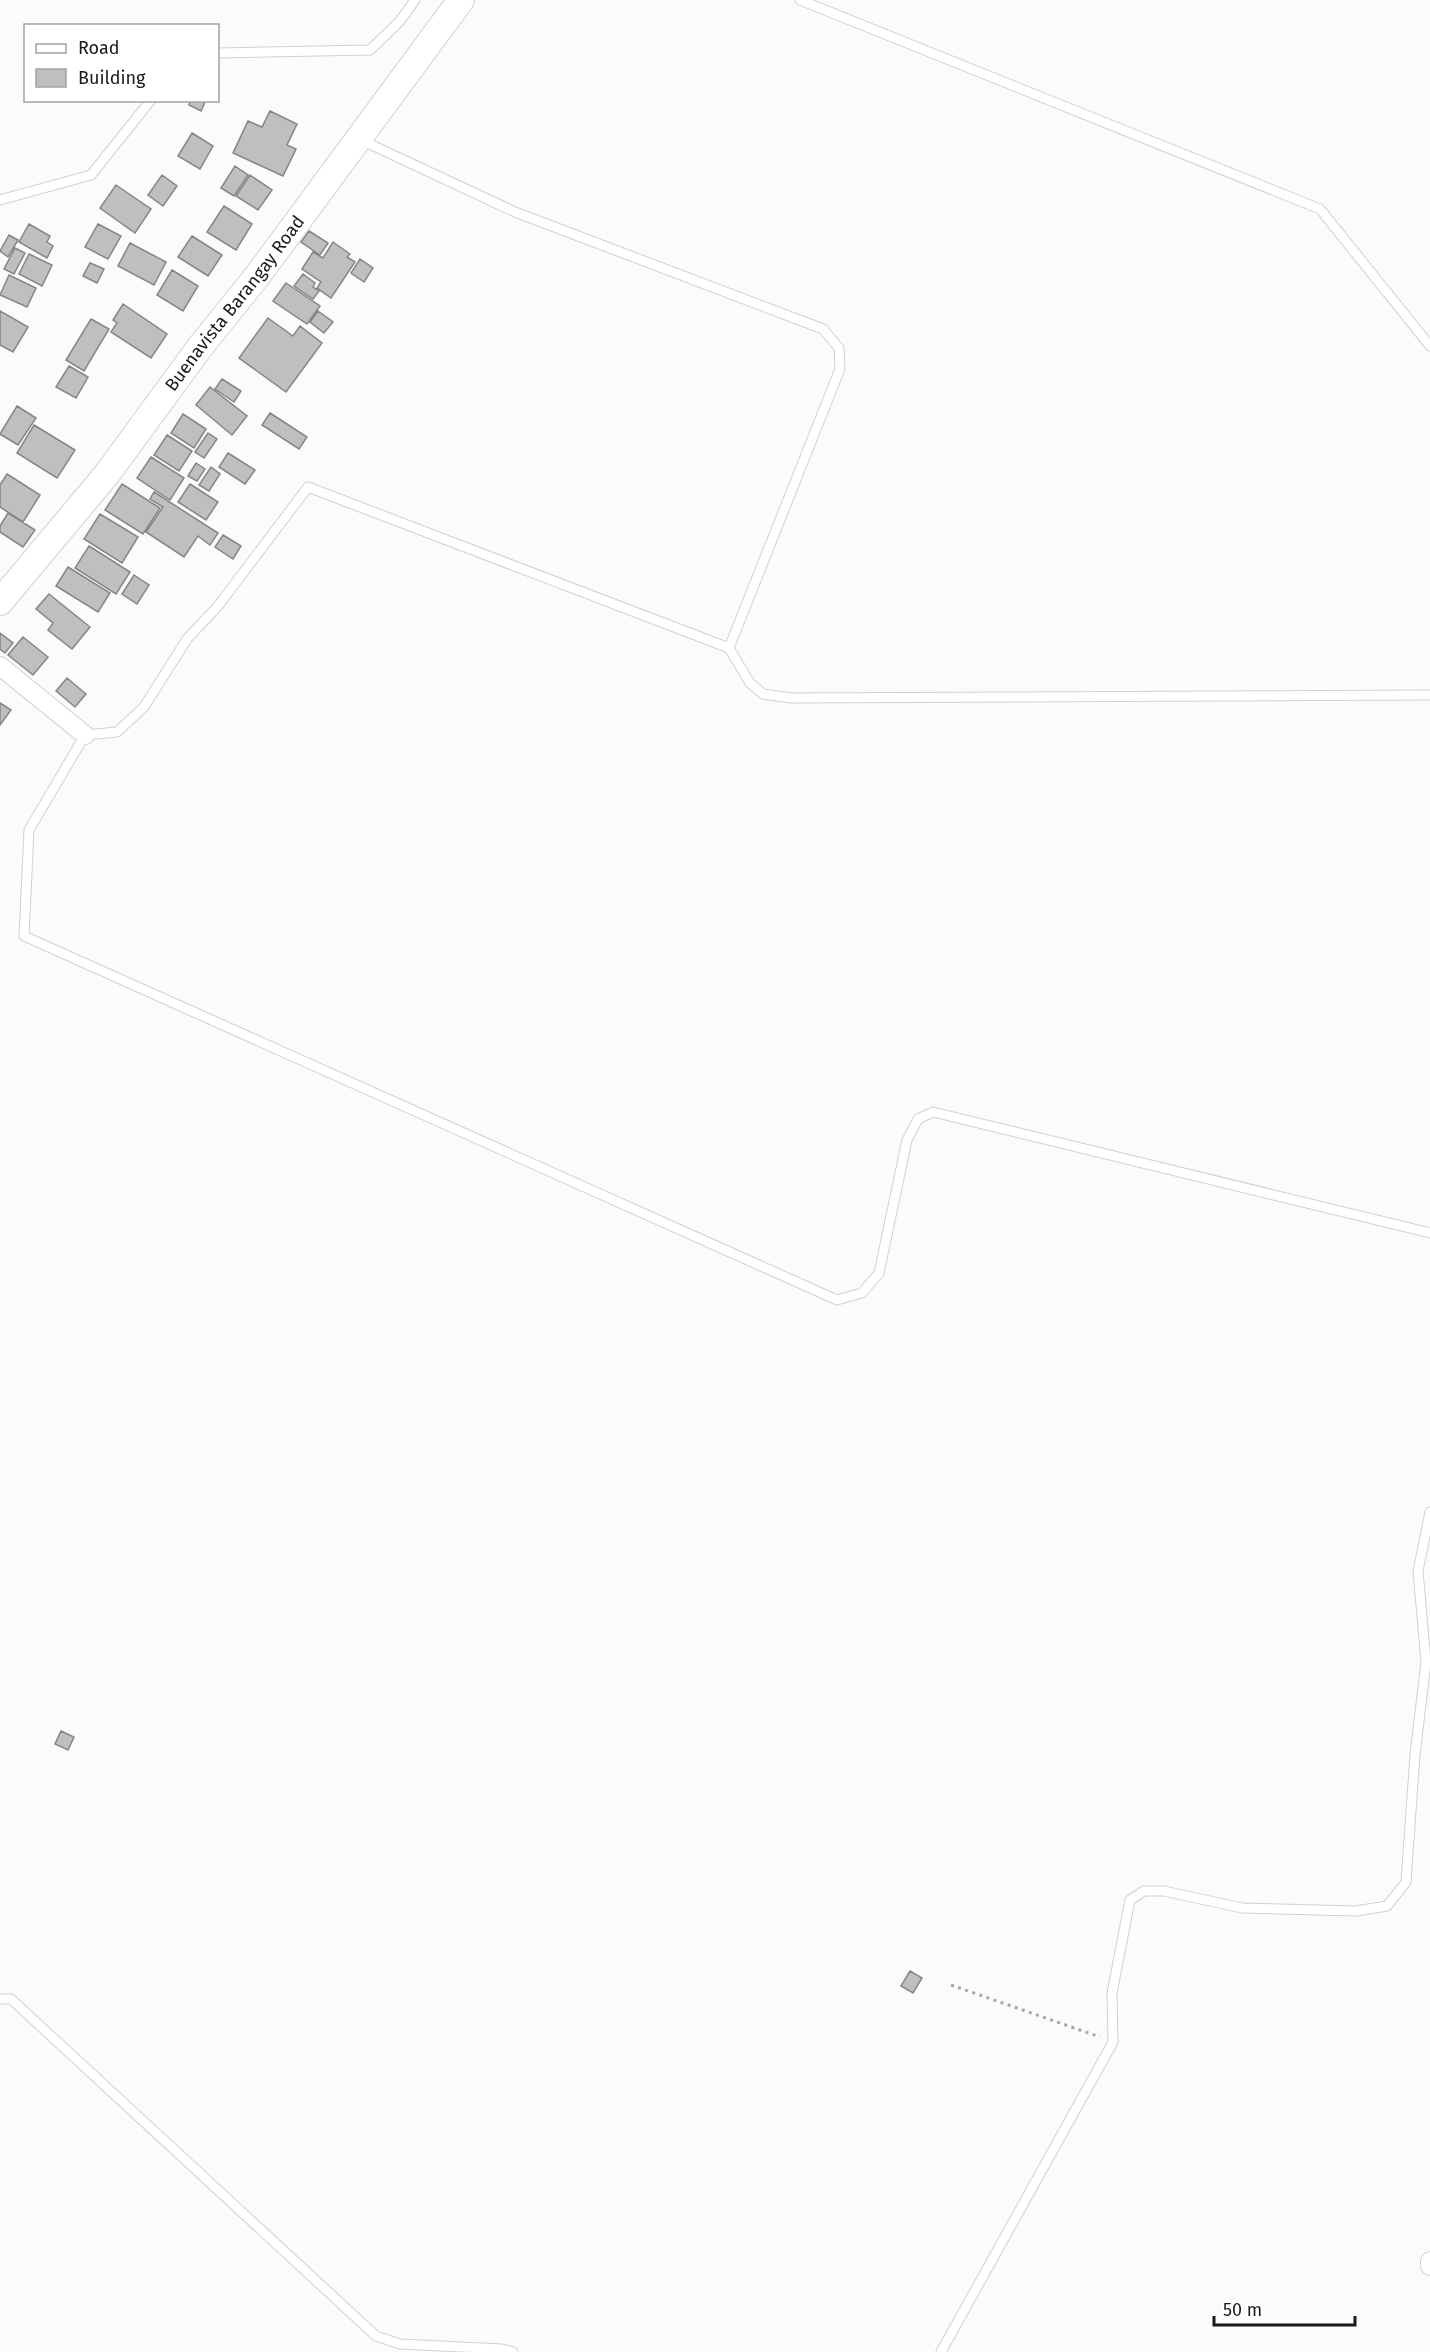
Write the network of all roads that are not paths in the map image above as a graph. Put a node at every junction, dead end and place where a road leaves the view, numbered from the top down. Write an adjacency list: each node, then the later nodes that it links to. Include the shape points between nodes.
1 (415, 0): 4 (lane, via 370,50)
2 (461, 0): 6 (street, Buenavista Barangay Road)
3 (800, 0): 8 (lane, via 1320,208)
4 (219, 53)
5 (149, 102): 7 (lane, via 92,175)
6 (359, 139): 9 (street, Buenavista Barangay Road, via 107,474); 10 (lane, via 515,212 823,329 839,348 840,369)
7 (0, 200)
8 (1430, 346)
9 (0, 602)
10 (729, 648): 12 (lane, via 750,683 763,694 791,698); 13 (lane, via 308,487 218,606 187,639 144,707 117,732)
11 (0, 666): 13 (street)
12 (1430, 695)
13 (85, 735): 14 (lane, via 29,830 24,936 837,1300 862,1293 879,1273 907,1140 918,1119 933,1112)
14 (1430, 1233)
15 (1430, 1512): 20 (lane, via 1418,1571 1426,1662 1406,1882 1387,1906 1356,1911 1242,1908 1164,1891 1144,1891 1130,1900 1112,1993 1113,2042)
16 (0, 1999): 19 (lane, via 11,1999 376,2336 400,2344)
17 (1430, 2261): 18 (street)
18 (1430, 2266)
19 (513, 2352)
20 (941, 2352)

